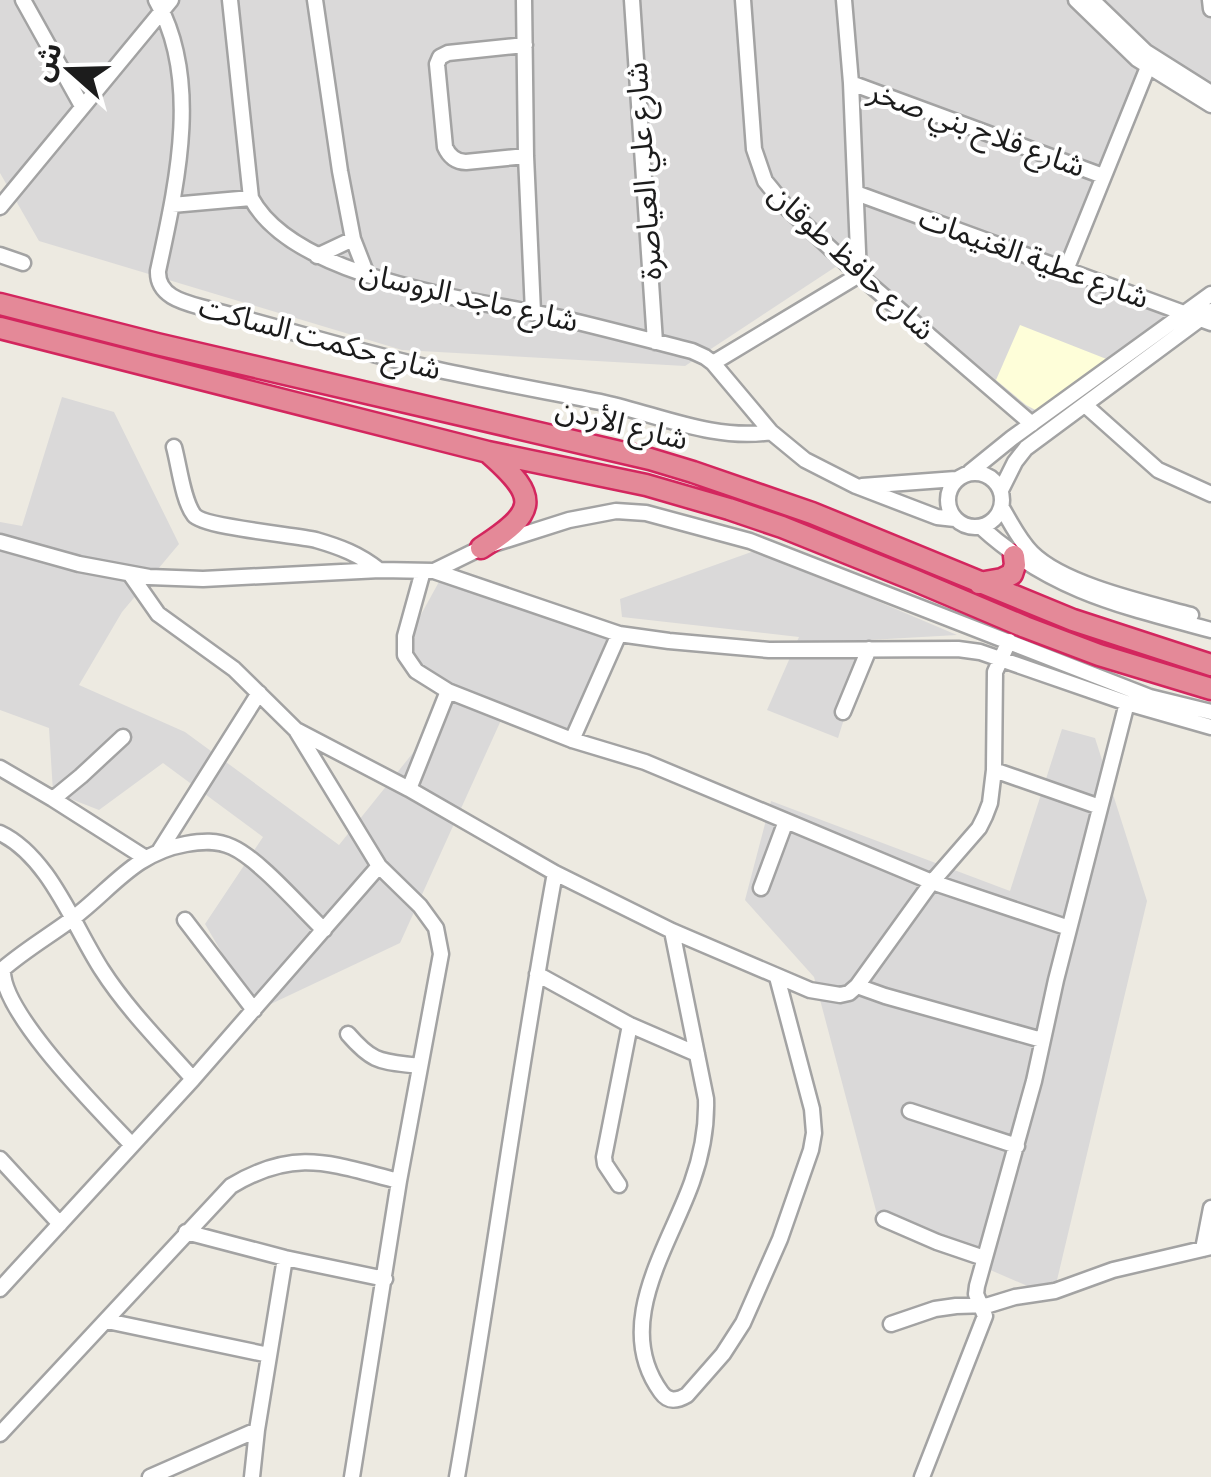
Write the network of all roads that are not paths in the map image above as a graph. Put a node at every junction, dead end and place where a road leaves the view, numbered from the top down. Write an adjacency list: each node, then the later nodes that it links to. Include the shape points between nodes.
1 (23, 0): 18 (street)
2 (230, 0): 24 (street)
3 (316, 0): 27 (street)
4 (524, 0): 13 (street)
5 (632, 0): 39 (street, شارع علي العياصرة)
6 (743, 0): 33 (street, شارع حافظ طوقان, via 754,149 765,181)
7 (844, 0): 15 (street)
8 (1076, 0): 14 (street)
9 (1092, 0): 16 (street, via 1146,52)
10 (1210, 0): 12 (street)
11 (163, 4): 18 (street); 25 (street, شارع حكمت الساكت, via 181,84)
12 (1211, 9)
13 (525, 44): 19 (street); 19 (street, via 446,54 437,64 450,156 466,162)
14 (1148, 67): 17 (street); 20 (street)
15 (850, 83): 20 (street, شارع فلاح بني صخر); 22 (street)
16 (1211, 93)
17 (1211, 105)
18 (82, 106): 23 (street)
19 (526, 156): 36 (street)
20 (1103, 176): 31 (street)
21 (0, 179): 23 (street)
22 (856, 193): 31 (street, شارع عطية الغنيمات); 33 (street)
23 (9, 194): 26 (street)
24 (252, 198): 25 (street); 29 (street, شارع ماجد الروسان, via 270,224)
25 (172, 205): 43 (street, شارع حكمت الساكت, via 158,280 187,303 438,370 729,434)
26 (0, 207)
27 (353, 239): 29 (street); 32 (street)
28 (0, 255): 30 (street)
29 (316, 256): 32 (street, شارع ماجد الروسان)
30 (22, 263)
31 (1066, 270): 37 (street, شارع عطية الغنيمات)
32 (366, 275): 36 (street, شارع ماجد الروسان)
33 (859, 276): 40 (street); 42 (street, شارع حافظ طوقان)
34 (1211, 294): 37 (street)
35 (0, 304): 59 (highway, شارع الأردن, via 650,459 812,513)
36 (533, 312): 39 (street, شارع ماجد الروسان)
37 (1202, 317): 41 (street); 42 (street)
38 (0, 328): 45 (highway, شارع الأردن)
39 (655, 342): 40 (street, شارع ماجد الروسان)
40 (713, 363): 43 (street, شارع ماجد الروسان)
41 (1085, 405): 48 (street, via 1026,448); 49 (street, via 1158,470)
42 (1032, 424): 46 (street)
43 (770, 432): 47 (street, شارع ماجد الروسان, via 805,460)
44 (174, 448): 56 (street, via 190,510 202,522 310,539 352,551)
45 (488, 452): 54 (highway, via 515,476 526,500 512,528); 67 (highway, شارع الأردن, via 729,508 1043,634)
46 (963, 476): 47 (street); 48 (street, via 980,472); 51 (street, via 948,494)
47 (856, 486): 51 (street, شارع ماجد الروسان)
48 (1001, 490): 50 (street)
49 (1211, 494)
50 (1002, 508): 52 (street); 60 (street, via 1022,542 1058,571)
51 (955, 519): 52 (street)
52 (980, 527): 55 (street)
53 (0, 542): 58 (street)
54 (481, 548): 57 (street); 63 (street, via 569,520 616,511 646,514 750,540)
55 (1014, 556): 59 (highway, via 1012,574); 61 (street, via 1088,594)
56 (380, 570): 57 (street); 58 (street, via 203,579)
57 (428, 571): 62 (street); 68 (street, via 405,636 405,655)
58 (130, 574): 69 (street, via 158,614)
59 (979, 583): 66 (highway, شارع الأردن)
60 (1211, 620)
61 (1211, 630)
62 (619, 634): 64 (street, via 718,647); 76 (street)
63 (1009, 641): 65 (street); 72 (street, via 1150,697)
64 (869, 649): 65 (street, via 958,650); 71 (street)
65 (1001, 658): 70 (street); 78 (street, via 995,672)
66 (1211, 665)
67 (1211, 689)
68 (448, 691): 76 (street); 79 (street)
69 (260, 693): 74 (street); 84 (street)
70 (1127, 703): 73 (street); 81 (street)
71 (842, 712)
72 (1211, 712)
73 (1211, 727)
74 (296, 730): 79 (street); 86 (street)
75 (123, 737): 80 (street)
76 (572, 740): 82 (street)
77 (0, 768): 80 (street)
78 (994, 770): 81 (street); 88 (street, via 986,816)
79 (409, 789): 87 (street)
80 (53, 798): 85 (street)
81 (1100, 807): 92 (street)
82 (786, 820): 88 (street); 89 (street)
83 (0, 833): 90 (street, via 36,864)
84 (160, 850): 85 (street); 93 (street, via 209,842 236,848)
85 (144, 858): 90 (street)
86 (379, 866): 93 (street); 103 (street, via 420,906 440,940)
87 (555, 873): 94 (street); 95 (street)
88 (932, 882): 92 (street); 97 (street)
89 (761, 888)
90 (74, 918): 104 (street, via 118,993); 106 (street, via 3,969 2,982 37,1042)
91 (185, 920): 98 (street)
92 (1070, 928): 101 (street)
93 (324, 930): 98 (street)
94 (672, 931): 96 (street); 102 (street)
95 (536, 974): 99 (street); 129 (street)
96 (777, 977): 97 (street, via 827,995); 102 (street, via 812,1109 812,1150 742,1322 687,1395 672,1400 648,1370 643,1316 702,1147 706,1100)
97 (857, 986): 101 (street)
98 (254, 1010): 104 (street)
99 (630, 1025): 102 (street); 110 (street, via 604,1156)
100 (348, 1034): 103 (street, via 374,1059)
101 (1042, 1040): 107 (street)
102 (696, 1054)
103 (420, 1066): 109 (street)
104 (192, 1079): 106 (street)
105 (910, 1110): 107 (street)
106 (132, 1144): 113 (street)
107 (1018, 1146): 117 (street)
108 (0, 1159): 113 (street)
109 (399, 1181): 114 (street, via 333,1164 281,1164 231,1186); 118 (street)
110 (619, 1185)
111 (1211, 1208): 115 (street)
112 (884, 1219): 117 (street)
113 (60, 1224): 119 (street)
114 (186, 1232): 116 (street); 121 (street)
115 (1207, 1248): 120 (street, via 1054,1291)
116 (285, 1258): 118 (street); 123 (street)
117 (984, 1258): 120 (street, via 976,1286)
118 (385, 1279): 128 (street)
119 (0, 1289)
120 (980, 1304): 122 (street); 130 (street, via 982,1326)
121 (107, 1321): 123 (street); 125 (street)
122 (891, 1324)
123 (269, 1355): 124 (street)
124 (257, 1430): 126 (street); 127 (street)
125 (0, 1434)
126 (150, 1477)
127 (252, 1477)
128 (352, 1477)
129 (456, 1477)
130 (922, 1477)

